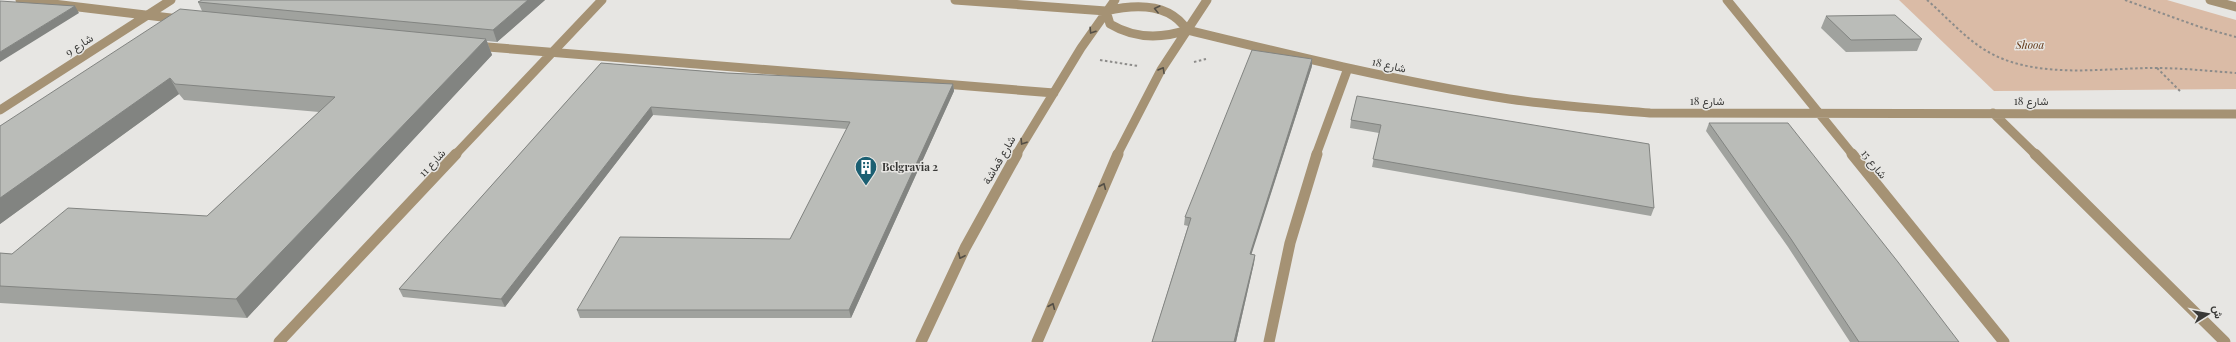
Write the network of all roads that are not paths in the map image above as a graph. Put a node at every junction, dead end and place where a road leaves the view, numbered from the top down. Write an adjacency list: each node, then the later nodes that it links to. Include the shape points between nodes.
1 (20, 0): 11 (street)
2 (171, 0): 11 (street, شارع 9)
3 (602, 0): 15 (street, شارع 11)
4 (954, 0): 10 (street)
5 (1115, 0): 10 (street, شارع قماشة)
6 (1207, 0): 13 (street)
7 (1727, 0): 19 (street, شارع 15)
8 (2210, 0): 9 (street)
9 (2236, 7)
10 (1106, 11): 13 (street, one-way to 10, via 1178,17 1157,8 1130,6); 13 (street, via 1110,24 1139,36 1165,37); 17 (street, شارع قماشة, one-way to 17)
11 (146, 16): 12 (street); 18 (street, شارع 9)
12 (186, 20)
13 (1187, 30): 16 (street, شارع 18); 24 (street, one-way to 13, via 1111,167 1162,70)
14 (464, 45): 15 (street)
15 (552, 54): 17 (street); 22 (street, شارع 11)
16 (1348, 68): 19 (street, شارع 18, via 1414,83 1570,107 1650,113); 25 (street, via 1319,147 1290,243)
17 (1054, 93): 23 (street, شارع قماشة, one-way to 23, via 1012,160 968,241)
18 (0, 110)
19 (1817, 112): 20 (street, شارع 18); 26 (street, شارع 15)
20 (1993, 113): 21 (street, شارع 18); 27 (street)
21 (2236, 114)
22 (280, 342)
23 (921, 342)
24 (1037, 342)
25 (1269, 342)
26 (2004, 342)
27 (2225, 342)

